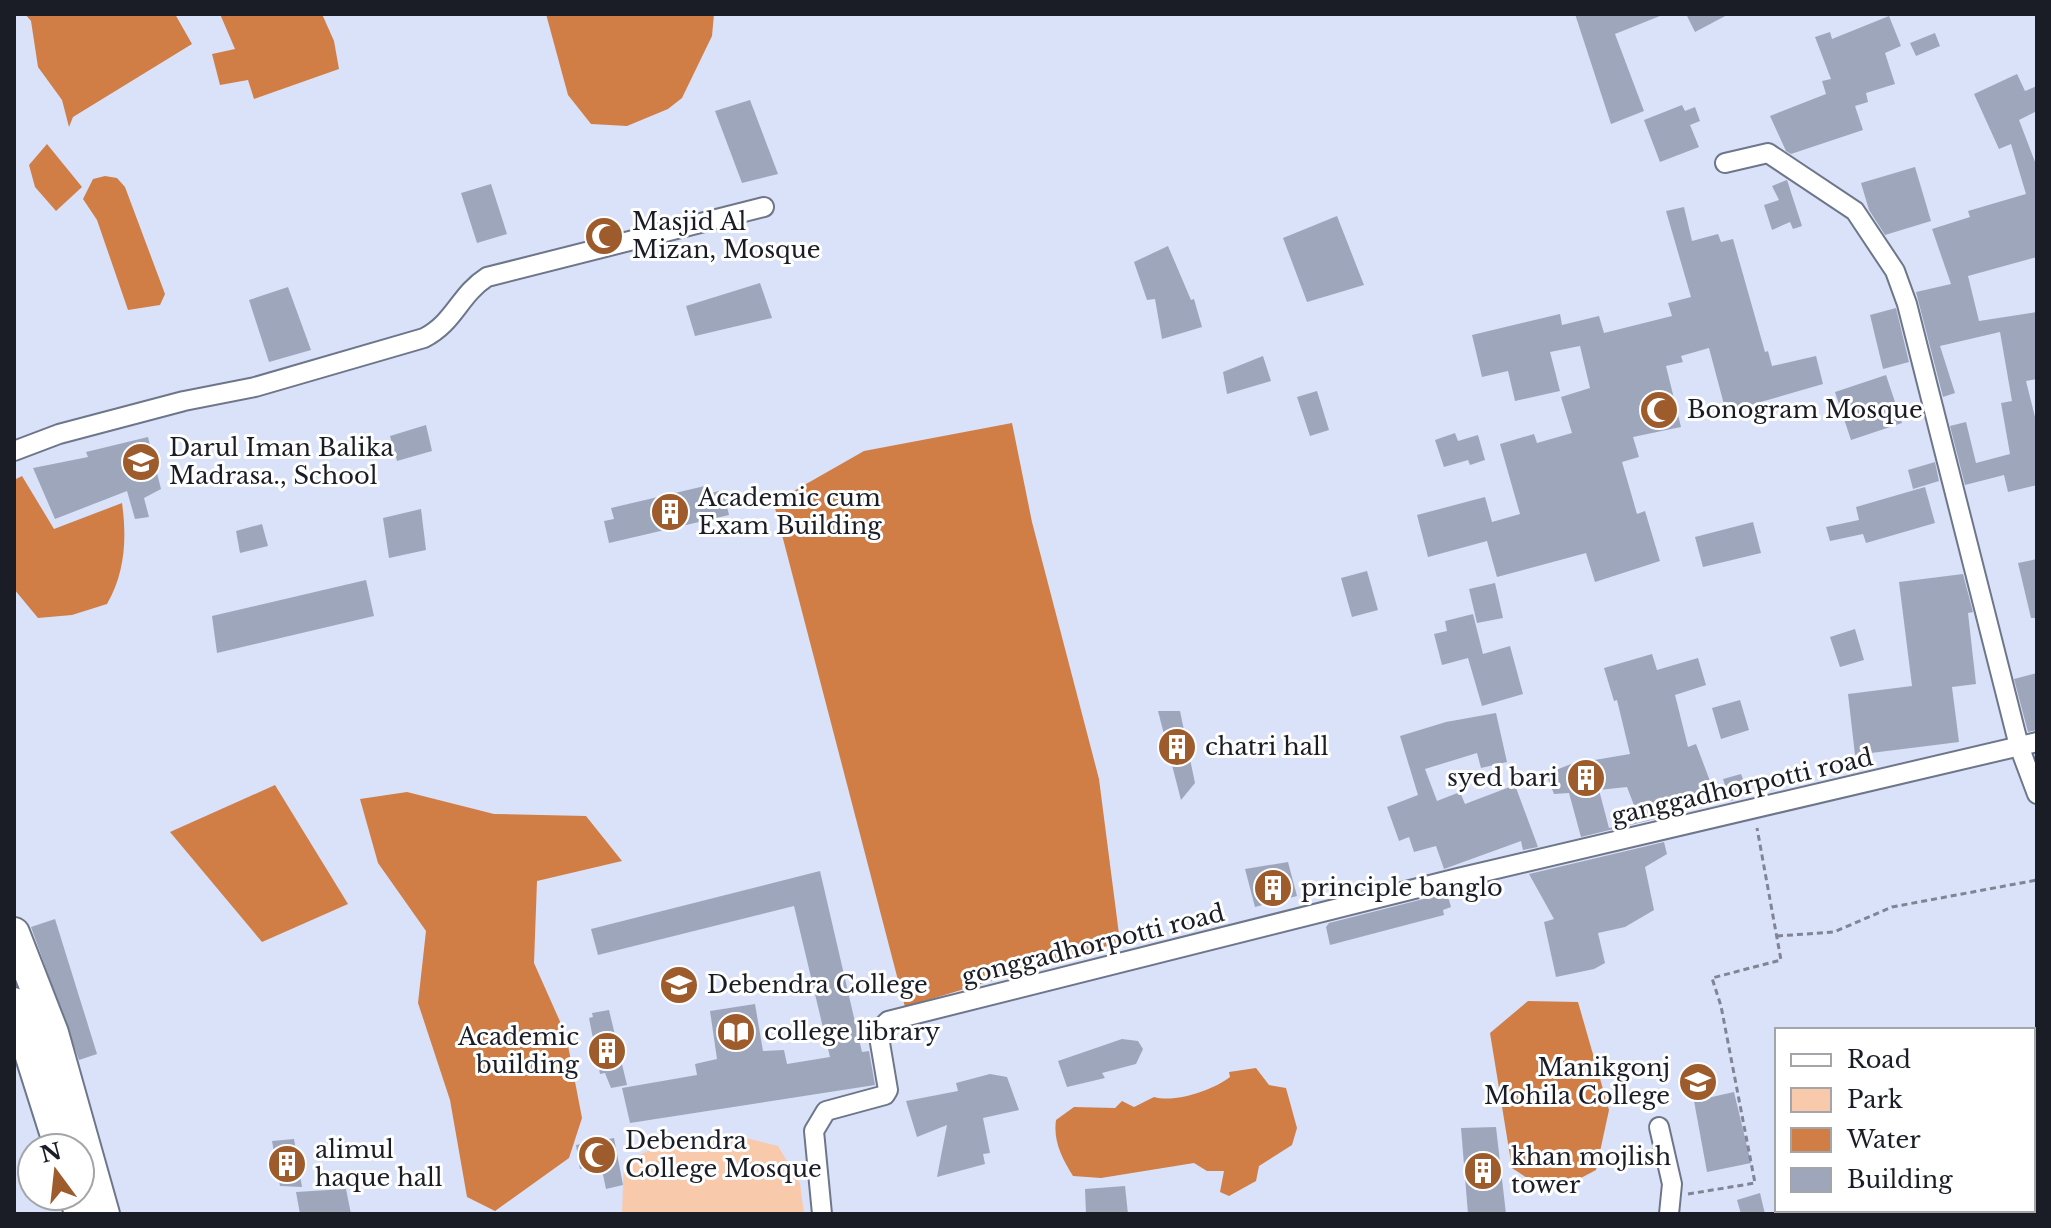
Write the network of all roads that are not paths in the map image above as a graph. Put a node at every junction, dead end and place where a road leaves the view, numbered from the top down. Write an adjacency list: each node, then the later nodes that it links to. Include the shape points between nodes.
1 (1725, 163): 4 (street, via 1768,153 1855,211 1895,271)
2 (764, 207): 3 (street, via 487,277 470,288 443,328 424,338 255,387 59,434)
3 (14, 451)
4 (2028, 744): 5 (street); 6 (street, ganggadhorpotti road)
5 (2037, 794)
6 (1458, 878): 13 (street, gonggadhorpotti road, via 888,1021 878,1031 885,1095 826,1111 814,1131)
7 (14, 933): 12 (main road, via 53,1033)
8 (14, 1003): 10 (main road)
9 (1659, 1127): 11 (street)
10 (55, 1132)
11 (1670, 1205)
12 (104, 1214)
13 (822, 1214)

